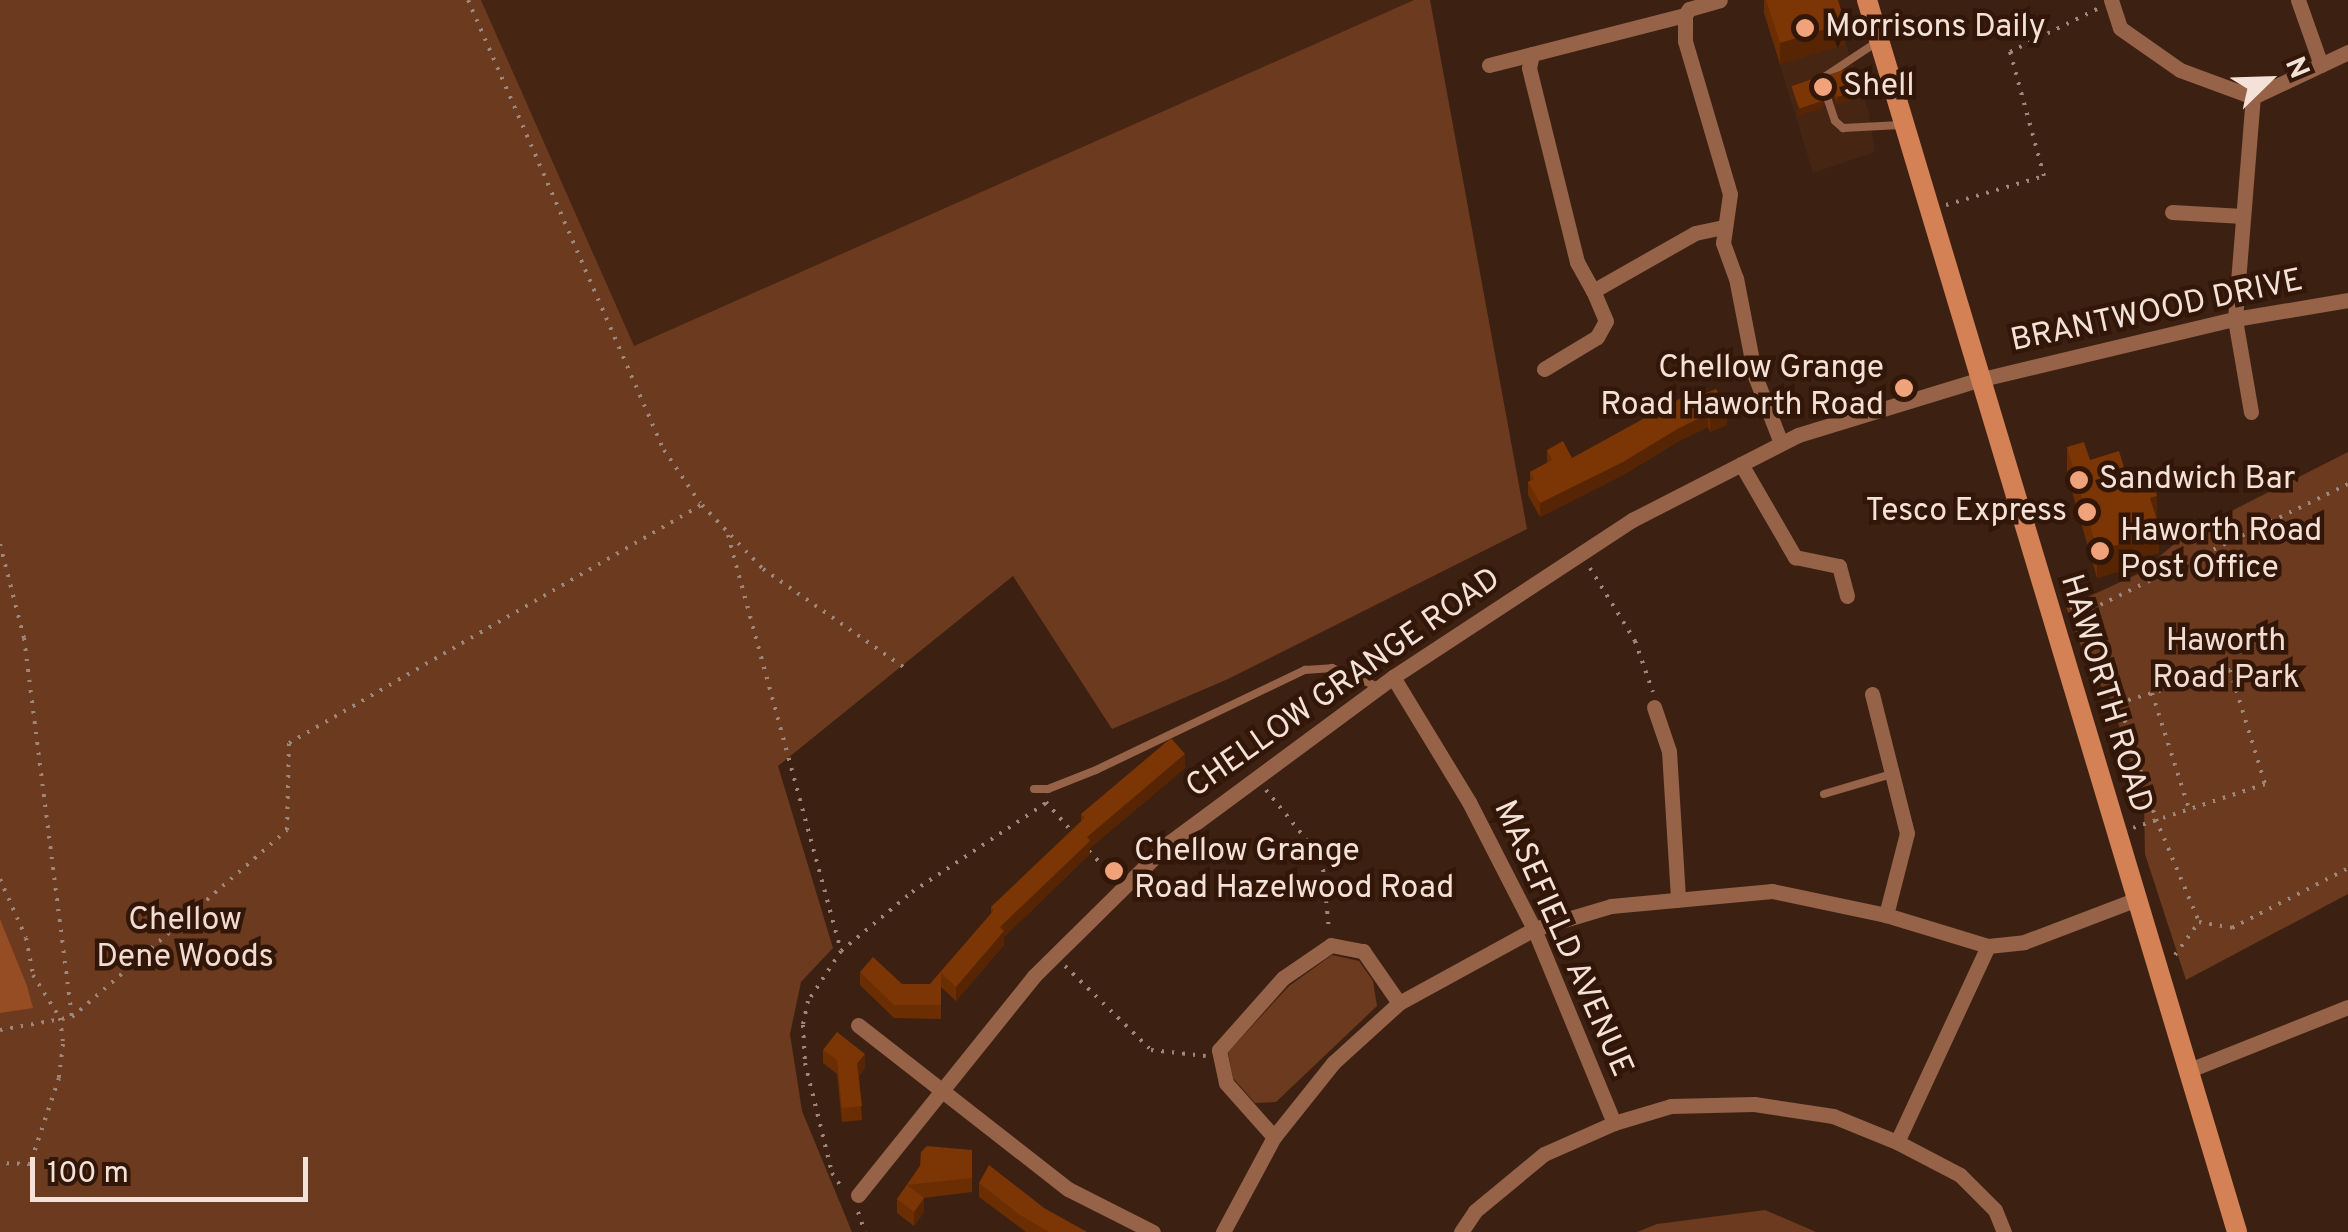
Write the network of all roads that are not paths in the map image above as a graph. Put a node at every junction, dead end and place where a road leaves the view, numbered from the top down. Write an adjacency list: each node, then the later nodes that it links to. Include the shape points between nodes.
1 (1720, 0): 5 (street)
2 (1867, 0): 6 (main road, HAWORTH ROAD)
3 (2298, 0): 9 (street)
4 (2112, 1): 11 (street, via 2120,28 2180,70)
5 (1684, 15): 8 (street); 15 (street, via 1685,41 1730,194)
6 (1879, 40): 12 (main road, HAWORTH ROAD); 12 (lane, via 1821,79 1843,128)
7 (2348, 52): 9 (street)
8 (1532, 54): 10 (street); 16 (street, via 1529,68 1577,262)
9 (2320, 64): 11 (street)
10 (1489, 65)
11 (2253, 96): 14 (street)
12 (1905, 125): 20 (main road, HAWORTH ROAD)
13 (2172, 212): 14 (street)
14 (2244, 216): 18 (street)
15 (1723, 227): 16 (street, via 1695,233); 22 (street, via 1749,354)
16 (1593, 291): 19 (street, via 1606,321 1598,338)
17 (2348, 300): 18 (street, BRANTWOOD DRIVE)
18 (2235, 319): 20 (street, BRANTWOOD DRIVE); 21 (street)
19 (1544, 369)
20 (1978, 380): 22 (street, CHELLOW GRANGE ROAD); 32 (main road, HAWORTH ROAD)
21 (2251, 412)
22 (1781, 443): 23 (street, CHELLOW GRANGE ROAD)
23 (1741, 464): 24 (street, via 1794,557 1839,566); 25 (street, CHELLOW GRANGE ROAD, via 1632,520)
24 (1848, 596)
25 (1393, 676): 26 (street, CHELLOW GRANGE ROAD); 35 (street, MASEFIELD AVENUE, via 1470,802)
26 (1379, 687): 30 (lane, via 1332,668 1305,670 1096,770); 41 (street, CHELLOW GRANGE ROAD, via 1170,842 1054,956)
27 (1872, 694): 29 (street)
28 (1654, 706): 33 (street, via 1669,751)
29 (1892, 774): 31 (lane); 34 (street, via 1907,833)
30 (1034, 789)
31 (1824, 794)
32 (2137, 899): 36 (street, via 2024,942); 40 (main road, HAWORTH ROAD)
33 (1678, 900): 34 (street, via 1772,891); 35 (street, via 1611,906)
34 (1886, 914): 36 (street)
35 (1534, 929): 37 (street); 42 (street, MASEFIELD AVENUE)
36 (1988, 946): 44 (street)
37 (1399, 1004): 43 (street, via 1334,1063); 43 (street, via 1364,952 1331,945 1283,978 1220,1050 1226,1083)
38 (2348, 1007): 40 (street)
39 (858, 1025): 41 (street)
40 (2187, 1072): 50 (main road, HAWORTH ROAD)
41 (942, 1091): 45 (street, CHELLOW GRANGE ROAD); 46 (street, via 1068,1189)
42 (1614, 1123): 44 (street, via 1671,1106 1754,1104 1833,1116); 48 (street, via 1544,1154 1475,1211)
43 (1274, 1137): 47 (street)
44 (1896, 1142): 49 (street, via 1960,1176 1995,1210)
45 (858, 1195)
46 (1153, 1232)
47 (1222, 1232)
48 (1461, 1232)
49 (2004, 1232)
50 (2237, 1232)

